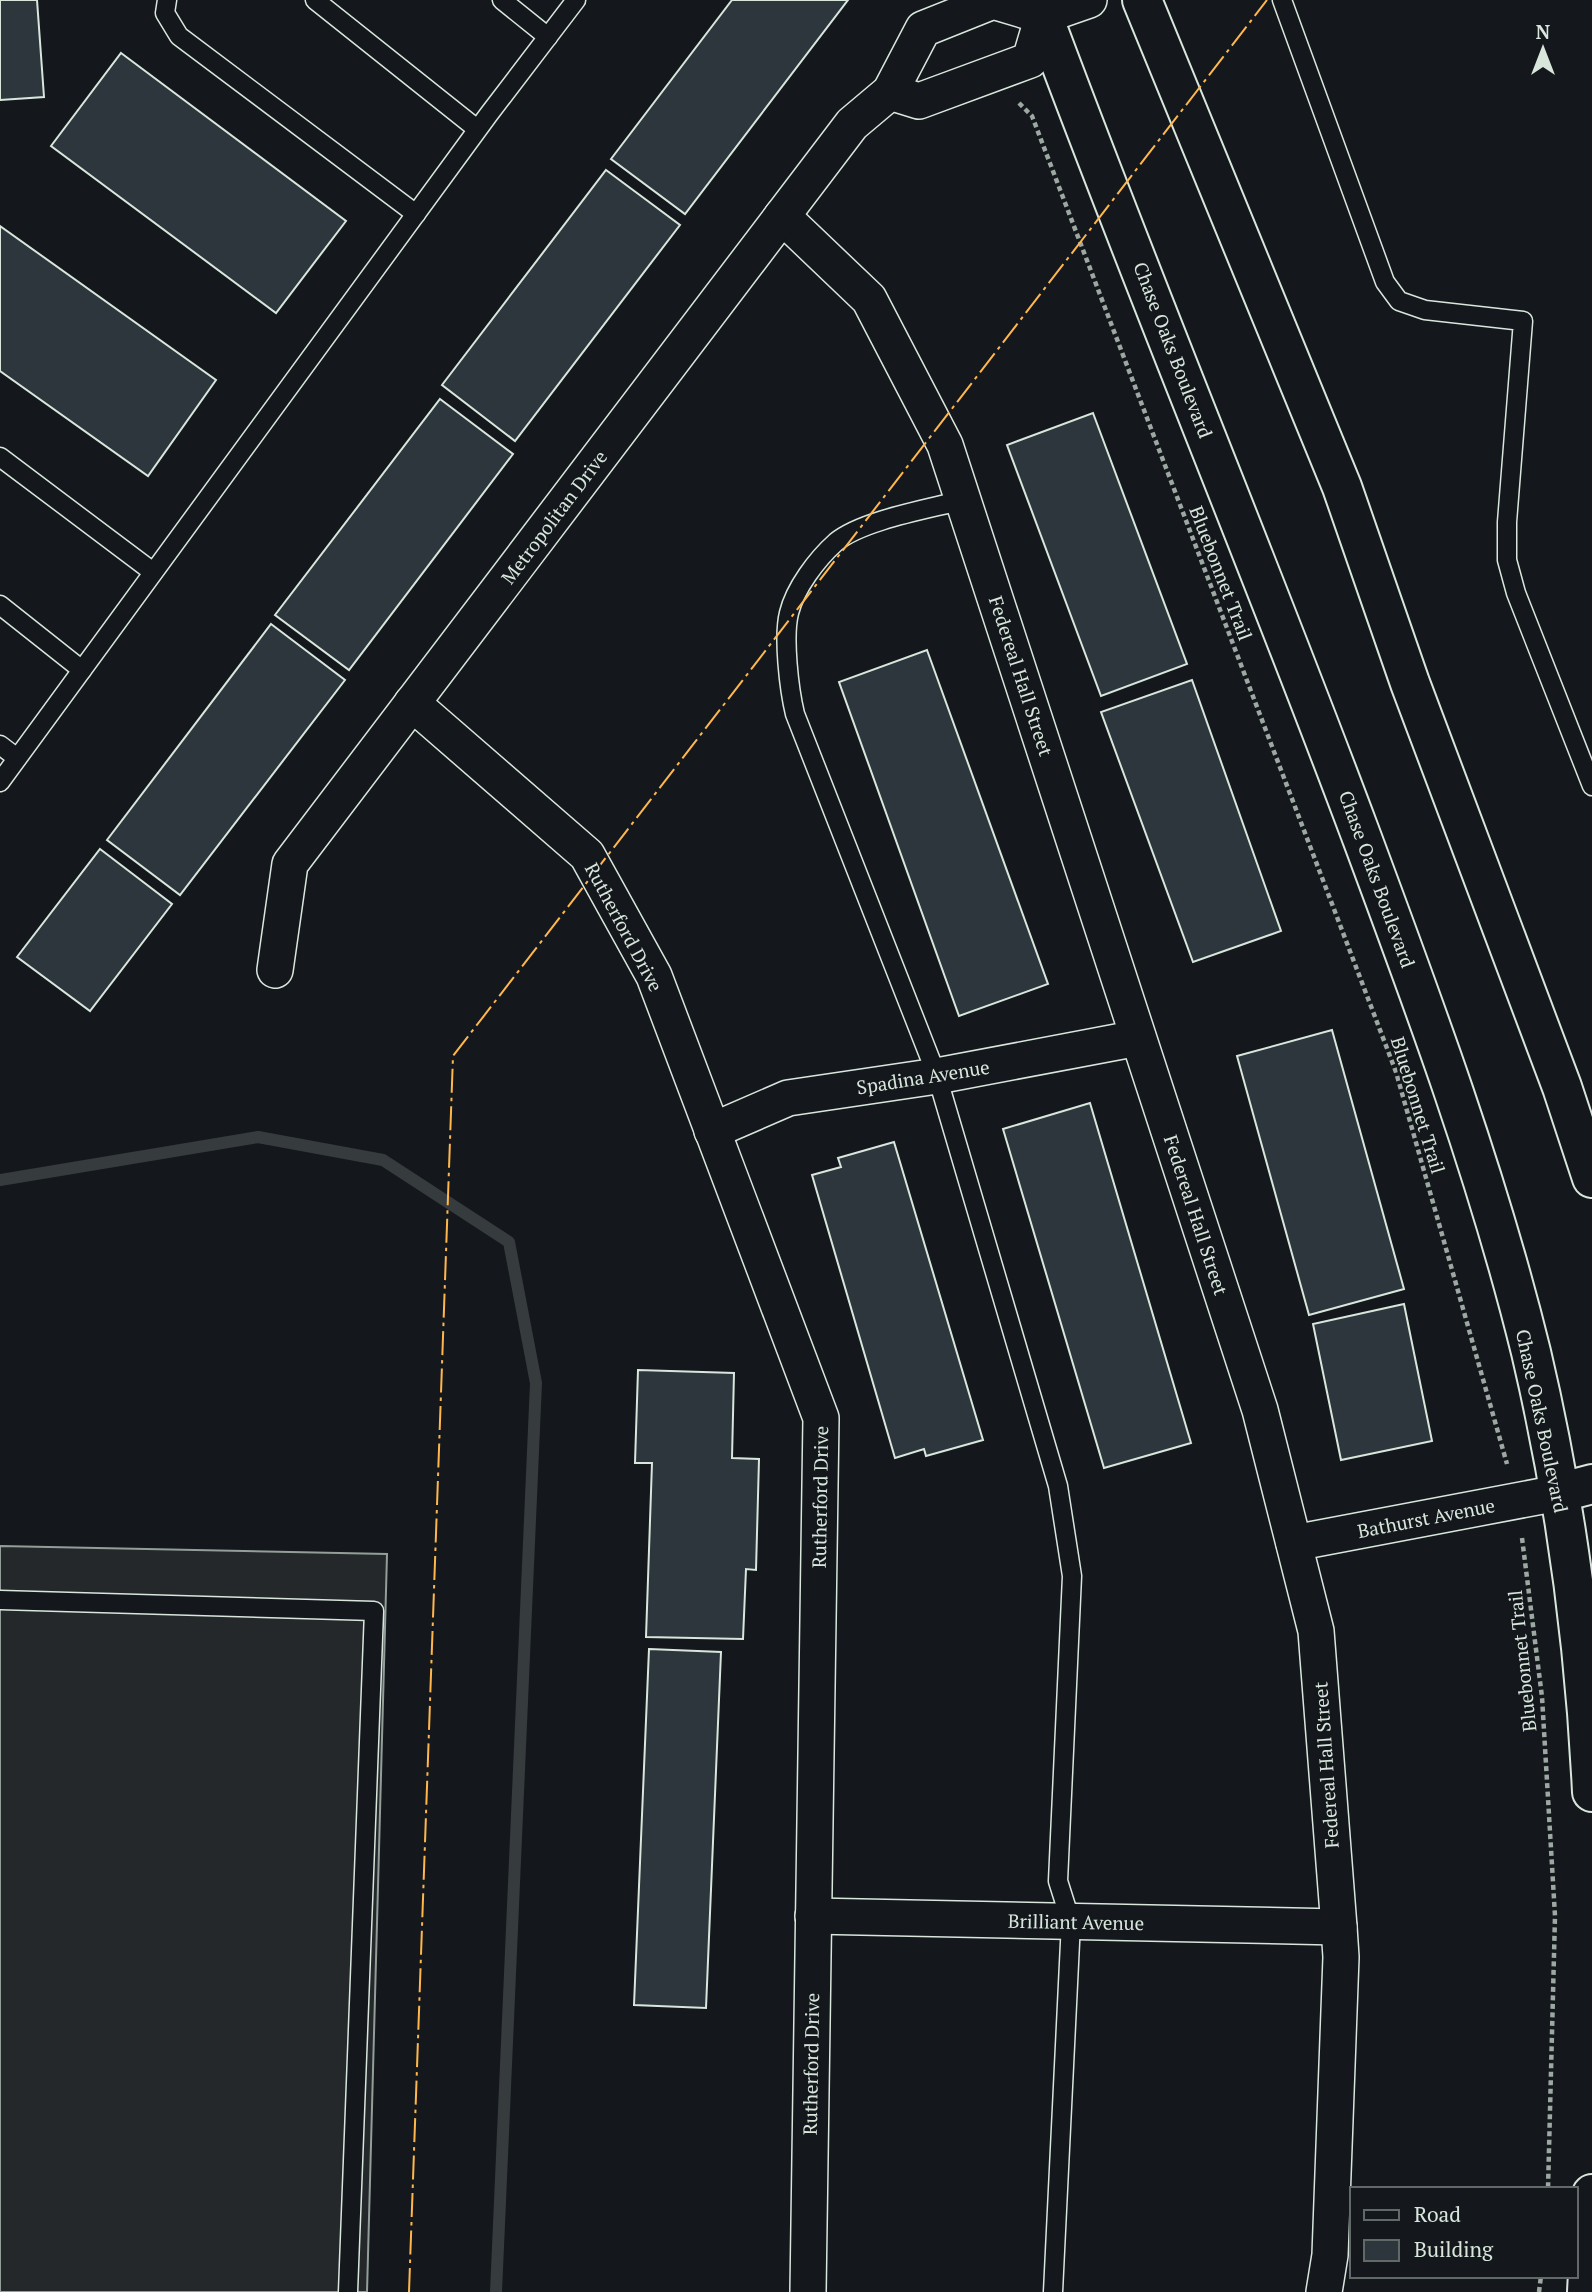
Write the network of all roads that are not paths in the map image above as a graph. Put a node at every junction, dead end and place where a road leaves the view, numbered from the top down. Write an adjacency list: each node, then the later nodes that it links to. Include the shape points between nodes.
1 (167, 0): 12 (lane, via 165,13 179,36)
2 (315, 0): 11 (lane)
3 (502, 0): 9 (lane)
4 (576, 0): 9 (lane)
5 (1088, 0): 8 (street)
6 (1142, 0): 28 (street, via 1342,487)
7 (1282, 0): 23 (lane, via 1385,282 1399,301 1425,310 1523,321 1507,560)
8 (1040, 8): 10 (street, Metropolitan Drive, via 993,1 923,29); 10 (street, via 1030,61 919,101); 29 (street, Chase Oaks Boulevard, via 1323,735 1436,1039 1476,1156)
9 (548, 37): 11 (lane)
10 (890, 92): 13 (street, Metropolitan Drive, via 852,124)
11 (477, 129): 12 (lane)
12 (416, 214): 16 (lane)
13 (782, 216): 15 (street, Federeal Hall Street, via 869,299 945,445); 19 (street, Metropolitan Drive)
14 (0, 457): 16 (lane)
15 (963, 500): 25 (street, Federeal Hall Street); 26 (lane, via 883,521 838,541 807,574 789,613 789,685 795,714)
16 (153, 572): 18 (lane)
17 (0, 605): 18 (lane)
18 (82, 670): 21 (lane)
19 (412, 703): 24 (street, Metropolitan Drive, via 290,864); 27 (street, Rutherford Drive, via 587,855 654,976)
20 (0, 745): 21 (lane)
21 (17, 758): 22 (lane)
22 (0, 782)
23 (1591, 782)
24 (275, 970)
25 (1138, 1038): 26 (street, Spadina Avenue); 30 (street, Federeal Hall Street, via 1260,1410)
26 (937, 1076): 27 (street, Spadina Avenue, via 788,1098); 34 (lane, via 1058,1486 1072,1576 1058,1881)
27 (712, 1131): 33 (street, Rutherford Drive, via 821,1418)
28 (1592, 1178)
29 (1575, 1488): 30 (street, Bathurst Avenue); 32 (street, Chase Oaks Boulevard, via 1576,1597)
30 (1294, 1543): 35 (street, Federeal Hall Street, via 1316,1631)
31 (0, 1600): 37 (lane, via 374,1611)
32 (1592, 1792)
33 (813, 1916): 34 (street, Brilliant Avenue); 38 (street, Rutherford Drive)
34 (1071, 1922): 35 (street, Brilliant Avenue); 39 (lane)
35 (1339, 1927): 40 (street, Federeal Hall Street, via 1330,2255)
36 (1592, 2194): 41 (street)
37 (348, 2292)
38 (808, 2292)
39 (1053, 2292)
40 (1324, 2292)
41 (1587, 2292)

